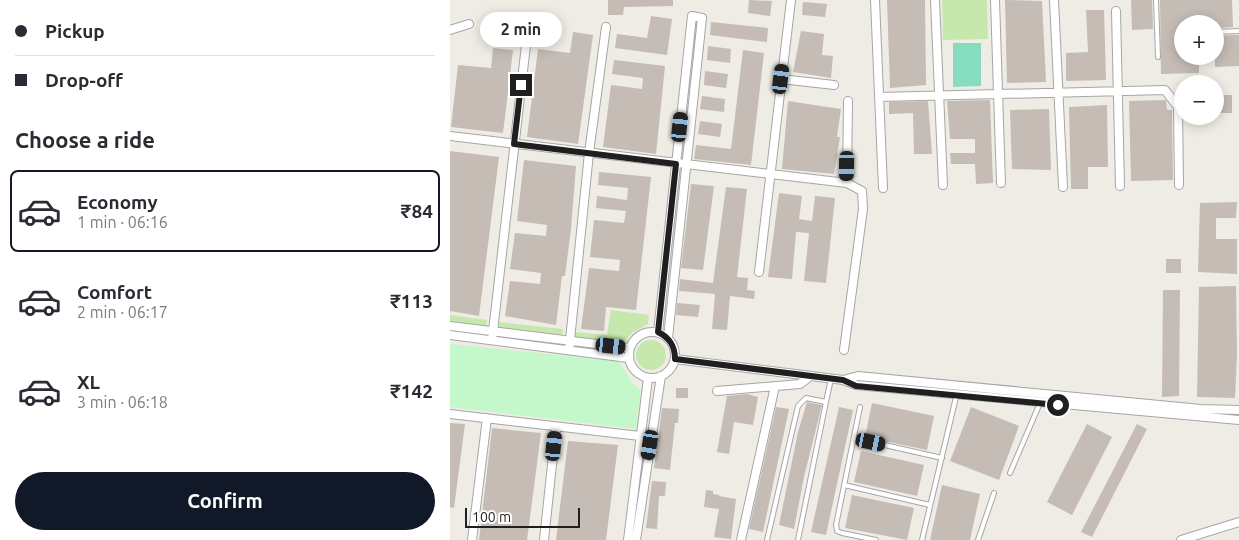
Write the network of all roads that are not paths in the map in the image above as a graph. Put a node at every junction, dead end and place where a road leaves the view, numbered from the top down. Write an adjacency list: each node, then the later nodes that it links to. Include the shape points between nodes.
1 (791, 0): 15 (street)
2 (875, 0): 21 (street)
3 (935, 0): 20 (street)
4 (995, 0): 19 (street)
5 (1054, 0): 18 (street)
6 (1156, 0): 14 (lane)
7 (1116, 11): 17 (street)
8 (469, 24): 10 (street)
9 (606, 27): 25 (street)
10 (450, 30)
11 (1239, 31): 12 (lane)
12 (1224, 32)
13 (526, 45): 24 (street)
14 (1158, 57)
15 (781, 79): 16 (street); 28 (street)
16 (834, 85)
17 (1118, 91): 18 (street); 32 (street, via 1165,90 1178,106); 33 (street)
18 (1057, 93): 19 (street); 34 (street)
19 (998, 94): 20 (street); 30 (street)
20 (939, 95): 21 (street); 31 (street)
21 (879, 97): 35 (street)
22 (848, 101): 29 (street)
23 (450, 136): 24 (street)
24 (514, 144): 25 (street); 38 (street)
25 (589, 153): 26 (street); 43 (street)
26 (676, 164): 27 (street); 27 (street, via 692,16 702,18); 39 (street)
27 (686, 165): 28 (street); 41 (street)
28 (769, 175): 29 (street); 36 (street)
29 (847, 183): 46 (street, via 862,191 864,209)
30 (1001, 183)
31 (943, 185)
32 (1179, 185)
33 (1120, 186)
34 (1063, 187)
35 (883, 188)
36 (759, 272)
37 (450, 326): 38 (street)
38 (492, 331): 42 (street); 43 (street)
39 (658, 332): 41 (street); 44 (street, via 646,332)
40 (450, 335): 42 (street)
41 (668, 338): 48 (street)
42 (492, 340): 45 (street)
43 (570, 341): 44 (street); 45 (street)
44 (629, 348): 47 (street)
45 (569, 350): 47 (street)
46 (844, 350)
47 (628, 358): 51 (street, via 639,374)
48 (675, 359): 49 (street); 50 (street)
49 (661, 376): 51 (street); 77 (street)
50 (809, 377): 52 (street); 53 (street, via 800,384)
51 (648, 378): 65 (street)
52 (830, 379): 54 (street, via 856,386); 56 (lane)
53 (775, 386): 55 (street); 78 (street)
54 (958, 390): 57 (street); 60 (street); 67 (lane)
55 (717, 391)
56 (826, 402): 79 (lane, via 806,398 798,406); 80 (lane)
57 (1040, 403): 60 (street); 68 (lane)
58 (860, 407): 66 (lane)
59 (1239, 410): 60 (street)
60 (1201, 413): 63 (street)
61 (450, 414): 62 (street)
62 (486, 418): 64 (street); 74 (street)
63 (1239, 420)
64 (556, 426): 65 (street); 75 (street)
65 (640, 436): 76 (street)
66 (854, 438): 67 (lane); 69 (lane)
67 (942, 458): 71 (lane)
68 (1010, 473)
69 (844, 485): 71 (lane); 81 (lane, via 837,530)
70 (994, 493): 83 (lane)
71 (930, 505): 82 (lane)
72 (1239, 522): 73 (street)
73 (1206, 536): 84 (street)
74 (472, 540)
75 (544, 540)
76 (628, 540)
77 (636, 540)
78 (741, 540)
79 (767, 540)
80 (798, 540)
81 (876, 540)
82 (922, 540)
83 (978, 540)
84 (1181, 540)

